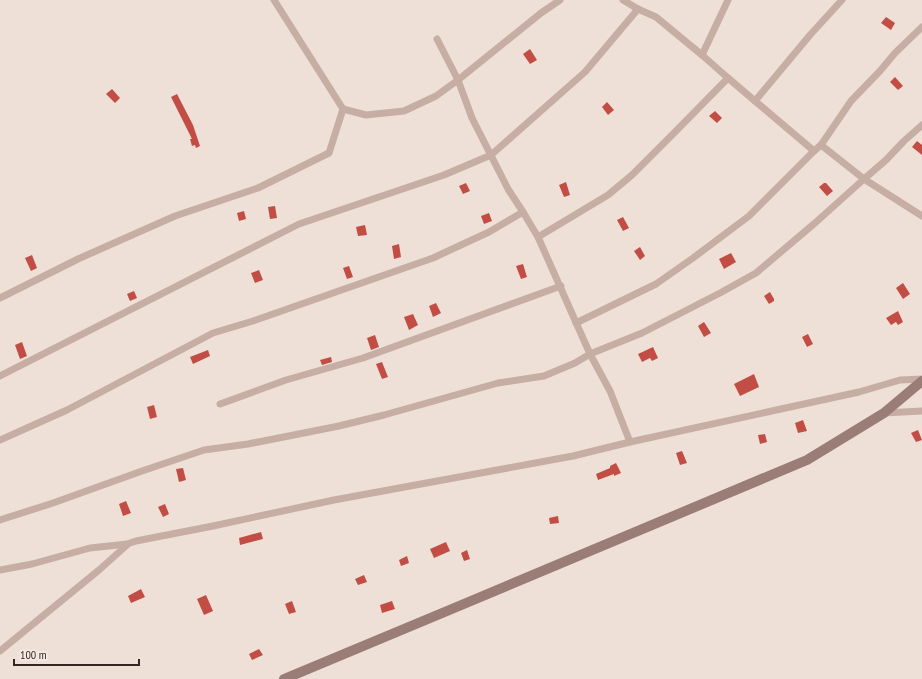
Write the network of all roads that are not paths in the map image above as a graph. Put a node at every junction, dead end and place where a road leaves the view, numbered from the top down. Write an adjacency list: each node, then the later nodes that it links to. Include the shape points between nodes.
1 (274, 0): 13 (street)
2 (560, 0): 11 (street)
3 (623, 0): 6 (street)
4 (728, 0): 9 (street)
5 (841, 0): 12 (street)
6 (638, 9): 9 (street, via 656,17); 17 (street, via 585,72)
7 (922, 27): 15 (street, via 851,101)
8 (437, 39): 11 (street)
9 (702, 54): 10 (street)
10 (728, 78): 12 (street); 21 (street, via 614,190)
11 (458, 80): 13 (street, via 436,96 404,111 366,115); 17 (street, via 472,118)
12 (755, 101): 16 (street)
13 (343, 109): 23 (street, via 330,153 258,188 175,216)
14 (922, 125): 18 (street)
15 (821, 145): 16 (street); 18 (street)
16 (814, 151): 24 (street, via 749,216 693,258 656,284)
17 (491, 155): 19 (street); 26 (street, via 444,175 299,224)
18 (864, 179): 20 (street); 25 (street, via 756,273 642,333)
19 (523, 212): 21 (street); 31 (street, via 489,232 433,258 213,333 66,410)
20 (922, 216)
21 (538, 237): 22 (street)
22 (561, 286): 24 (street); 28 (street, via 363,358 286,380)
23 (0, 298)
24 (576, 323): 25 (street)
25 (590, 354): 32 (street, via 610,391); 33 (street, via 544,376 498,383 339,426 204,450)
26 (0, 376)
27 (922, 380): 30 (main road); 32 (street, via 900,380 859,392)
28 (220, 404)
29 (922, 411): 30 (street)
30 (884, 413): 37 (main road, via 807,460)
31 (0, 440)
32 (630, 442): 34 (street, via 573,456 334,500)
33 (0, 520)
34 (127, 544): 35 (street, via 90,548); 36 (street)
35 (0, 570)
36 (0, 651)
37 (284, 679)

